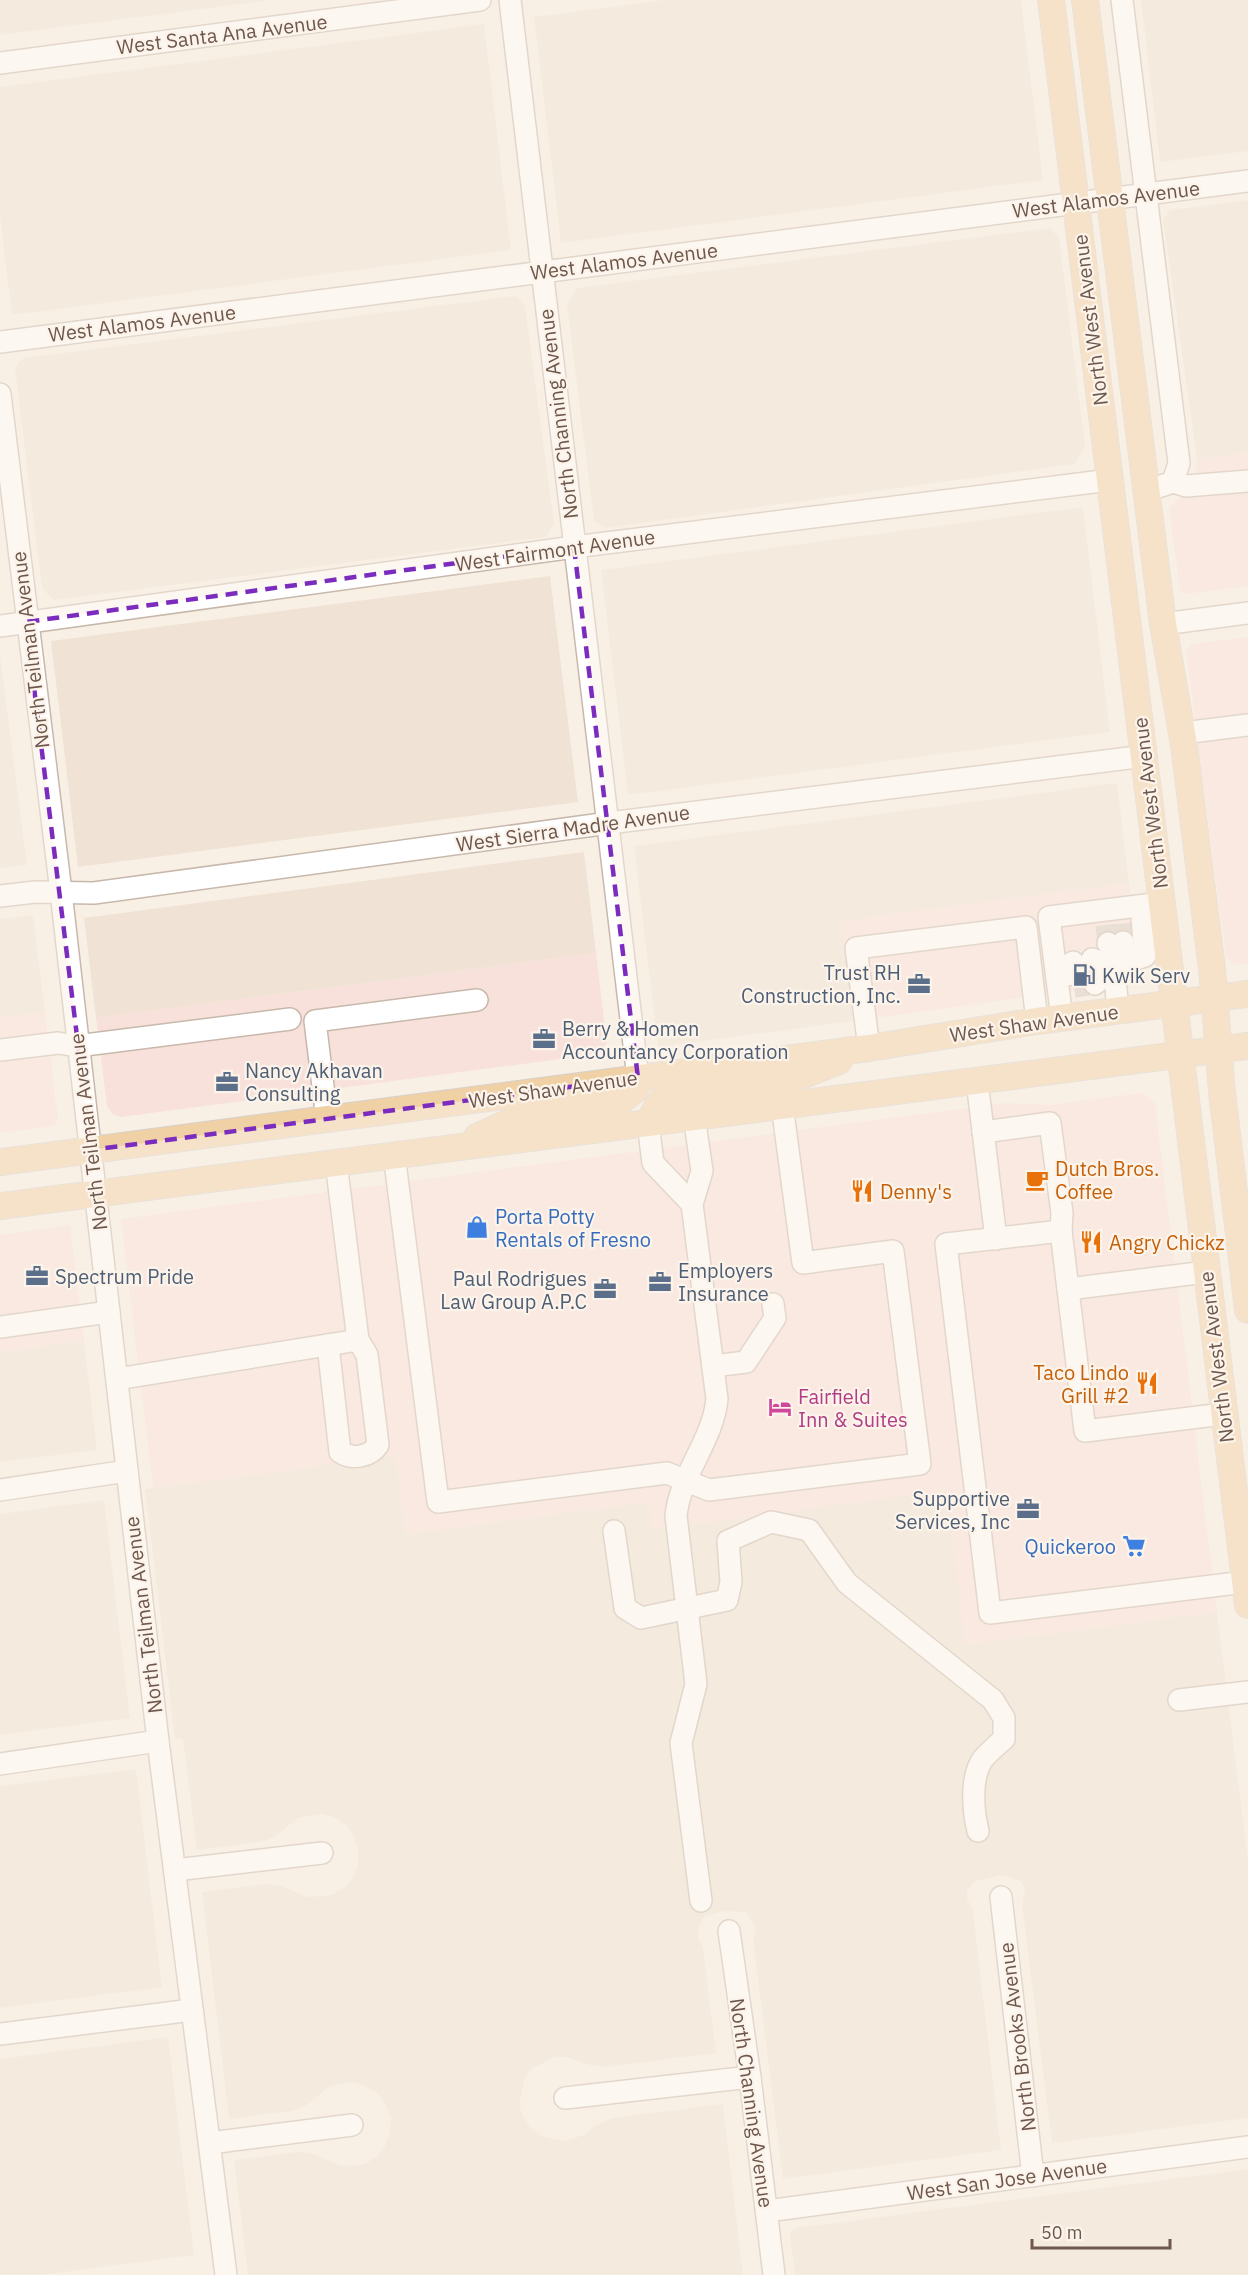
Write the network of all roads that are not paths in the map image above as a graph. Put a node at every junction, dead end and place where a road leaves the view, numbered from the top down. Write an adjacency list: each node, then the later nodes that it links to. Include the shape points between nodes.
1 (480, 0): 6 (street, West Santa Ana Avenue)
2 (510, 0): 11 (street, North Channing Avenue)
3 (1051, 0): 10 (main road, North West Avenue)
4 (1085, 0): 9 (main road, North West Avenue)
5 (1122, 0): 8 (street)
6 (0, 63)
7 (1248, 181): 8 (street, West Alamos Avenue)
8 (1146, 194): 9 (street, West Alamos Avenue); 17 (street, via 1179,463)
9 (1109, 198): 10 (street, West Alamos Avenue); 18 (main road, North West Avenue)
10 (1076, 202): 11 (street, West Alamos Avenue); 14 (main road, North West Avenue)
11 (541, 272): 12 (street, West Alamos Avenue); 19 (street, North Channing Avenue)
12 (0, 342)
13 (0, 394): 21 (street, North Teilman Avenue)
14 (1102, 414): 15 (main road, North West Avenue); 22 (main road, via 1114,430 1121,450 1142,601 1150,618)
15 (1110, 480): 19 (street, West Fairmont Avenue); 26 (main road, North West Avenue)
16 (1248, 481): 17 (street, via 1186,486)
17 (1173, 482): 18 (street)
18 (1146, 491): 22 (main road, North West Avenue)
19 (574, 547): 21 (street, West Fairmont Avenue); 27 (street, North Channing Avenue)
20 (1248, 613): 22 (street)
21 (26, 622): 23 (street, West Fairmont Avenue); 28 (street, North Teilman Avenue)
22 (1163, 624): 25 (main road, North West Avenue)
23 (0, 626)
24 (1248, 725): 25 (street)
25 (1183, 733): 35 (main road, North West Avenue)
26 (1145, 756): 27 (street, West Sierra Madre Avenue); 30 (main road, North West Avenue)
27 (609, 823): 28 (street, West Sierra Madre Avenue, via 94,893); 47 (street, North Channing Avenue)
28 (61, 892): 29 (street, West Sierra Madre Avenue); 41 (street, North Teilman Avenue)
29 (0, 896)
30 (1151, 905): 31 (street); 32 (main road, North West Avenue)
31 (1117, 939): 32 (street); 33 (street); 33 (street, via 1049,916); 38 (street)
32 (1157, 955): 37 (main road, North West Avenue)
33 (1080, 973): 40 (street)
34 (1248, 994): 35 (main road, West Shaw Avenue)
35 (1215, 997): 37 (main road, West Shaw Avenue); 45 (main road, North West Avenue)
36 (477, 1000): 51 (street, via 315,1021)
37 (1174, 1003): 38 (main road, West Shaw Avenue); 46 (main road, North West Avenue)
38 (1118, 1011): 40 (main road, West Shaw Avenue)
39 (290, 1019): 41 (street)
40 (1050, 1019): 43 (main road, West Shaw Avenue); 43 (street, via 1026,927 856,948)
41 (77, 1046): 44 (street, via 58,1043); 55 (street, North Teilman Avenue)
42 (1248, 1046): 45 (main road)
43 (869, 1048): 47 (main road, West Shaw Avenue); 52 (main road, via 783,1083 671,1098 660,1102)
44 (0, 1050)
45 (1219, 1050): 46 (main road); 64 (main road, North West Avenue)
46 (1180, 1054): 48 (main road); 65 (main road, North West Avenue)
47 (638, 1078): 51 (main road, West Shaw Avenue); 54 (main road, via 635,1090 620,1101 516,1119)
48 (977, 1081): 49 (main road); 53 (street)
49 (782, 1105): 50 (main road); 78 (street, via 803,1263 893,1251 920,1464 709,1490)
50 (694, 1116): 52 (main road); 60 (street, via 702,1171)
51 (327, 1119): 55 (main road, West Shaw Avenue)
52 (648, 1123): 54 (main road); 60 (street, via 653,1163)
53 (983, 1132): 62 (street, via 1050,1124); 63 (street)
54 (461, 1146): 56 (main road)
55 (91, 1150): 57 (main road, West Shaw Avenue); 59 (street, North Teilman Avenue)
56 (394, 1154): 58 (main road); 78 (street, via 438,1502 667,1473)
57 (0, 1162)
58 (336, 1162): 59 (main road); 71 (street)
59 (96, 1193): 61 (main road); 69 (street, North Teilman Avenue)
60 (692, 1204): 73 (street)
61 (0, 1206)
62 (1061, 1231): 63 (street); 66 (street)
63 (996, 1239): 81 (street, via 946,1244 990,1613)
64 (1245, 1268): 68 (main road, North West Avenue)
65 (1206, 1272): 66 (street); 75 (main road, North West Avenue)
66 (1068, 1289): 75 (street, via 1085,1431)
67 (773, 1304): 73 (street, via 775,1318 746,1362)
68 (1248, 1310)
69 (109, 1312): 70 (street); 74 (street, North Teilman Avenue)
70 (0, 1326)
71 (358, 1340): 72 (street); 72 (street, via 368,1355 378,1445 373,1453 365,1455 346,1456 340,1452)
72 (328, 1345): 74 (street)
73 (713, 1366): 78 (street, via 716,1413)
74 (117, 1378): 76 (street, North Teilman Avenue)
75 (1223, 1414): 77 (main road, via 1239,1426); 81 (main road, North West Avenue)
76 (127, 1471): 79 (street); 85 (street, North Teilman Avenue)
77 (1248, 1478)
78 (687, 1480): 82 (street, via 676,1516)
79 (0, 1490)
80 (614, 1531): 82 (street, via 625,1608 641,1618)
81 (1246, 1594)
82 (687, 1610): 87 (street, via 726,1600 731,1582 729,1541 771,1522 809,1530 847,1583 993,1700 1004,1718 1004,1738 982,1760 975,1781); 91 (street, via 696,1684 681,1743)
83 (1248, 1692): 84 (street)
84 (1179, 1700)
85 (158, 1741): 86 (street); 89 (street, North Teilman Avenue)
86 (0, 1764)
87 (978, 1831)
88 (322, 1853): 89 (street)
89 (175, 1870): 93 (street, North Teilman Avenue)
90 (1000, 1897): 100 (street, North Brooks Avenue)
91 (701, 1901)
92 (729, 1931): 95 (street, North Channing Avenue)
93 (192, 2010): 94 (street); 98 (street, North Teilman Avenue)
94 (0, 2034)
95 (750, 2077): 96 (street); 101 (street, North Channing Avenue)
96 (565, 2098)
97 (352, 2125): 98 (street)
98 (210, 2143): 102 (street, North Teilman Avenue)
99 (1248, 2147): 100 (street, West San Jose Avenue)
100 (1034, 2176): 101 (street, West San Jose Avenue)
101 (767, 2211): 103 (street, North Channing Avenue)
102 (226, 2275)
103 (774, 2275)

